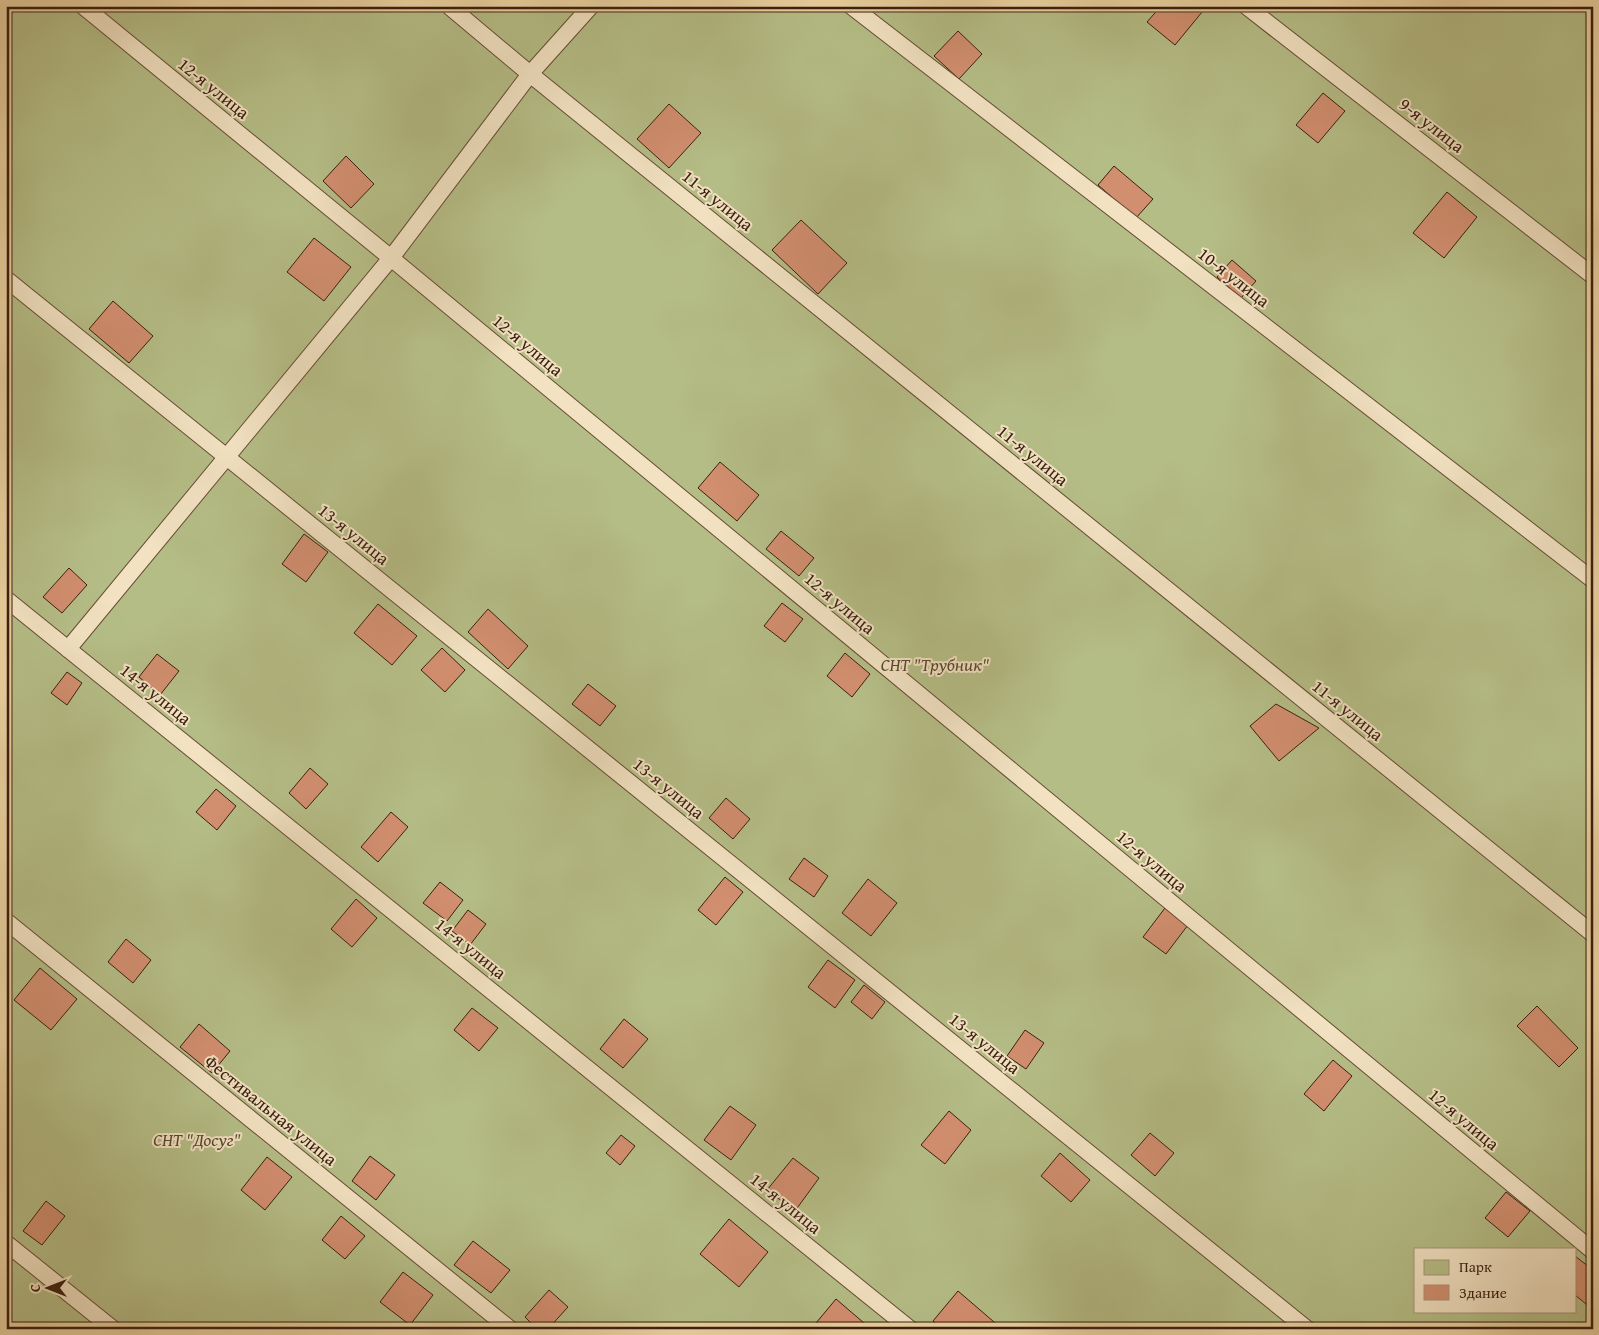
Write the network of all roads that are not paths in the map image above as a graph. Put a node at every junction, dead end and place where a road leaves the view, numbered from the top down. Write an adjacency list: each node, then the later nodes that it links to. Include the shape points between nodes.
1 (83, 6): 7 (lane, 12-я улица)
2 (449, 6): 6 (lane, 11-я улица)
3 (591, 6): 6 (lane)
4 (851, 6): 11 (lane, 10-я улица)
5 (1246, 6): 8 (lane, 9-я улица)
6 (530, 74): 7 (lane); 15 (lane, 11-я улица)
7 (391, 258): 10 (lane); 17 (lane, 12-я улица)
8 (1593, 276)
9 (6, 279): 10 (lane, 13-я улица)
10 (227, 457): 13 (lane); 21 (lane, 13-я улица)
11 (1593, 580)
12 (6, 600): 13 (lane, 14-я улица)
13 (68, 648): 20 (lane, 14-я улица)
14 (6, 921): 19 (lane, Фестивальная улица)
15 (1593, 934)
16 (6, 1243): 18 (lane)
17 (1593, 1251)
18 (113, 1329)
19 (510, 1329)
20 (910, 1329)
21 (1307, 1329)

